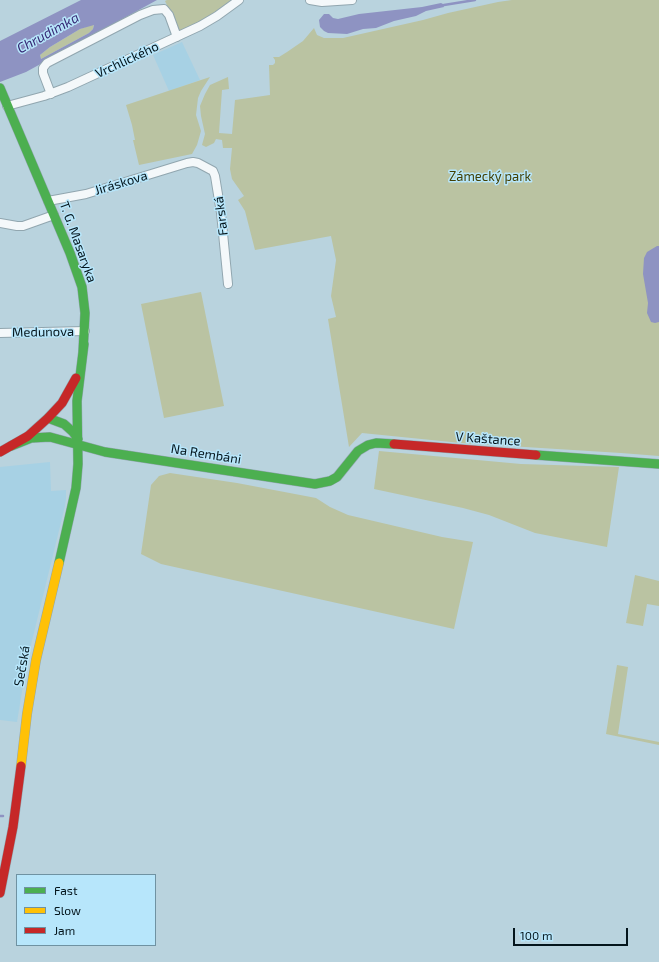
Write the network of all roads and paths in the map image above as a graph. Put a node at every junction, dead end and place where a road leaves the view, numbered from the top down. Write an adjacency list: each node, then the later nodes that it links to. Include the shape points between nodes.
1 (239, 0): 4 (street, Vrchlického, via 208,22)
2 (310, 0): 3 (street)
3 (352, 0)
4 (177, 37): 6 (street, Vrchlického); 6 (street, via 169,15 164,9 140,15 47,63 43,73)
5 (1, 94): 7 (street, T. G. Masaryka)
6 (51, 94): 7 (street, Vrchlického)
7 (7, 106): 9 (street, T. G. Masaryka)
8 (193, 162): 9 (street, Jiráskova, via 86,194); 12 (street, Farská, via 210,169 215,176)
9 (48, 201): 10 (street, T. G. Masaryka)
10 (54, 216): 11 (street, via 23,226); 13 (street, T. G. Masaryka, via 80,281)
11 (0, 223)
12 (228, 284)
13 (85, 331): 14 (street, Medunova); 15 (street, T. G. Masaryka)
14 (0, 333)
15 (84, 344): 16 (street, T. G. Masaryka, via 72,387); 18 (street, Sečská, via 77,401)
16 (48, 418): 17 (street, via 52,432); 18 (street, via 64,424); 19 (street, T. G. Masaryka)
17 (60, 439): 18 (street); 19 (street, via 36,437)
18 (78, 442): 22 (street, Na Rembáni, via 112,453 309,483); 23 (street, Sečská, via 75,493 36,660 13,827)
19 (11, 446): 20 (street, T. G. Masaryka)
20 (0, 452)
21 (659, 464): 22 (street, V Kaštance, via 376,443 358,451 340,475)
22 (330, 481)
23 (0, 893)

